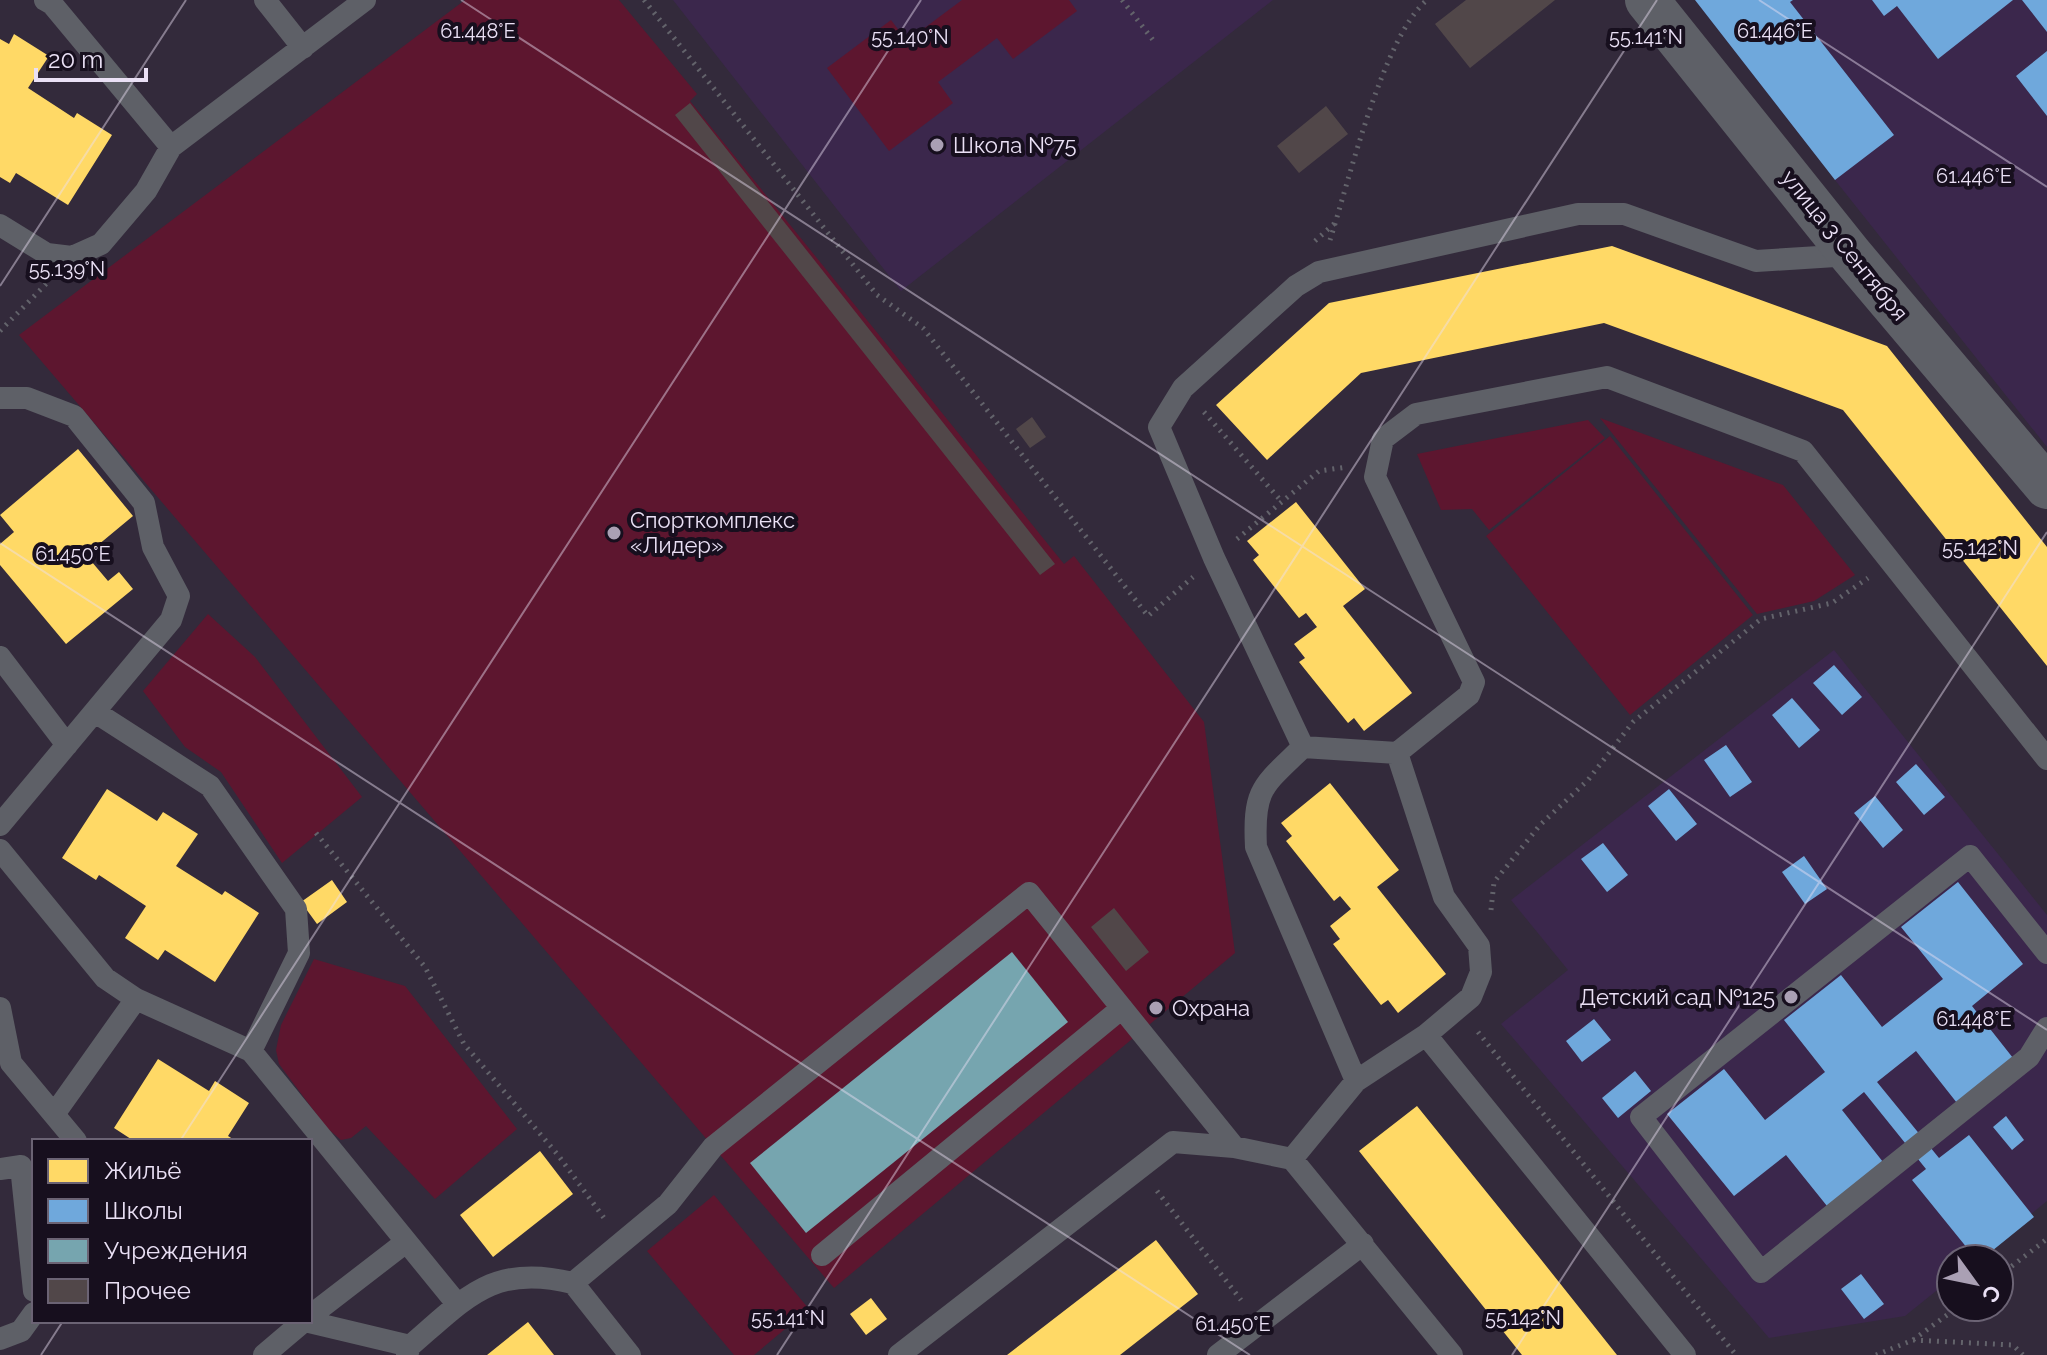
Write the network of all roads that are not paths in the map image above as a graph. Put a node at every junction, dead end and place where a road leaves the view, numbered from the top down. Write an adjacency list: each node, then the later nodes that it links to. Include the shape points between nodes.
1 (265, 0): 5 (lane)
2 (365, 0): 5 (lane)
3 (1647, 0): 8 (street, улица 3 Сентября)
4 (52, 1): 6 (lane)
5 (303, 48): 6 (lane)
6 (171, 147): 7 (lane, via 146,191 101,244 72,257 47,254)
7 (0, 225)
8 (1851, 255): 10 (street, улица 3 Сентября); 14 (lane, via 1756,261 1624,214 1601,212 1319,272 1296,286 1183,388 1159,427)
9 (0, 398): 12 (lane, via 27,398 74,416 144,503 153,547 179,596 171,620)
10 (2047, 487)
11 (0, 657): 13 (lane)
12 (95, 712): 13 (lane); 25 (lane, via 210,786 296,909 299,953)
13 (67, 745): 17 (lane)
14 (1303, 747): 15 (lane); 26 (lane, via 1267,782 1254,808 1256,847)
15 (1397, 753): 16 (lane, via 1469,695 1474,682 1375,477 1383,439 1416,414 1607,377 1803,451); 24 (lane, via 1444,897 1479,946 1481,972 1471,997)
16 (2047, 759)
17 (0, 825)
18 (0, 850): 20 (lane, via 105,978)
19 (2047, 953): 23 (lane, via 1970,856 1641,1117 1761,1272 2029,1057)
20 (136, 999): 25 (lane); 27 (lane)
21 (0, 1008): 27 (lane, via 11,1063)
22 (1122, 1008): 29 (lane); 34 (lane); 36 (lane, via 1029,893 713,1147 668,1204)
23 (2047, 1028)
24 (1426, 1035): 26 (lane); 49 (lane)
25 (251, 1051): 32 (lane)
26 (1356, 1081): 30 (lane)
27 (55, 1113): 28 (lane)
28 (74, 1139)
29 (1234, 1147): 30 (lane); 46 (lane, via 1173,1142)
30 (1292, 1159): 33 (lane)
31 (0, 1169): 35 (lane, via 21,1166)
32 (406, 1242): 37 (lane); 38 (lane)
33 (1363, 1244): 47 (lane); 48 (lane)
34 (822, 1255)
35 (32, 1272)
36 (573, 1283): 37 (lane, via 527,1275 505,1278); 45 (lane)
37 (458, 1305): 43 (lane)
38 (312, 1314)
39 (32, 1316): 42 (lane, via 21,1331)
40 (303, 1323): 44 (lane)
41 (312, 1323): 43 (lane)
42 (0, 1339)
43 (409, 1351)
44 (264, 1355)
45 (630, 1355)
46 (899, 1355)
47 (1218, 1355)
48 (1452, 1355)
49 (1685, 1355)

